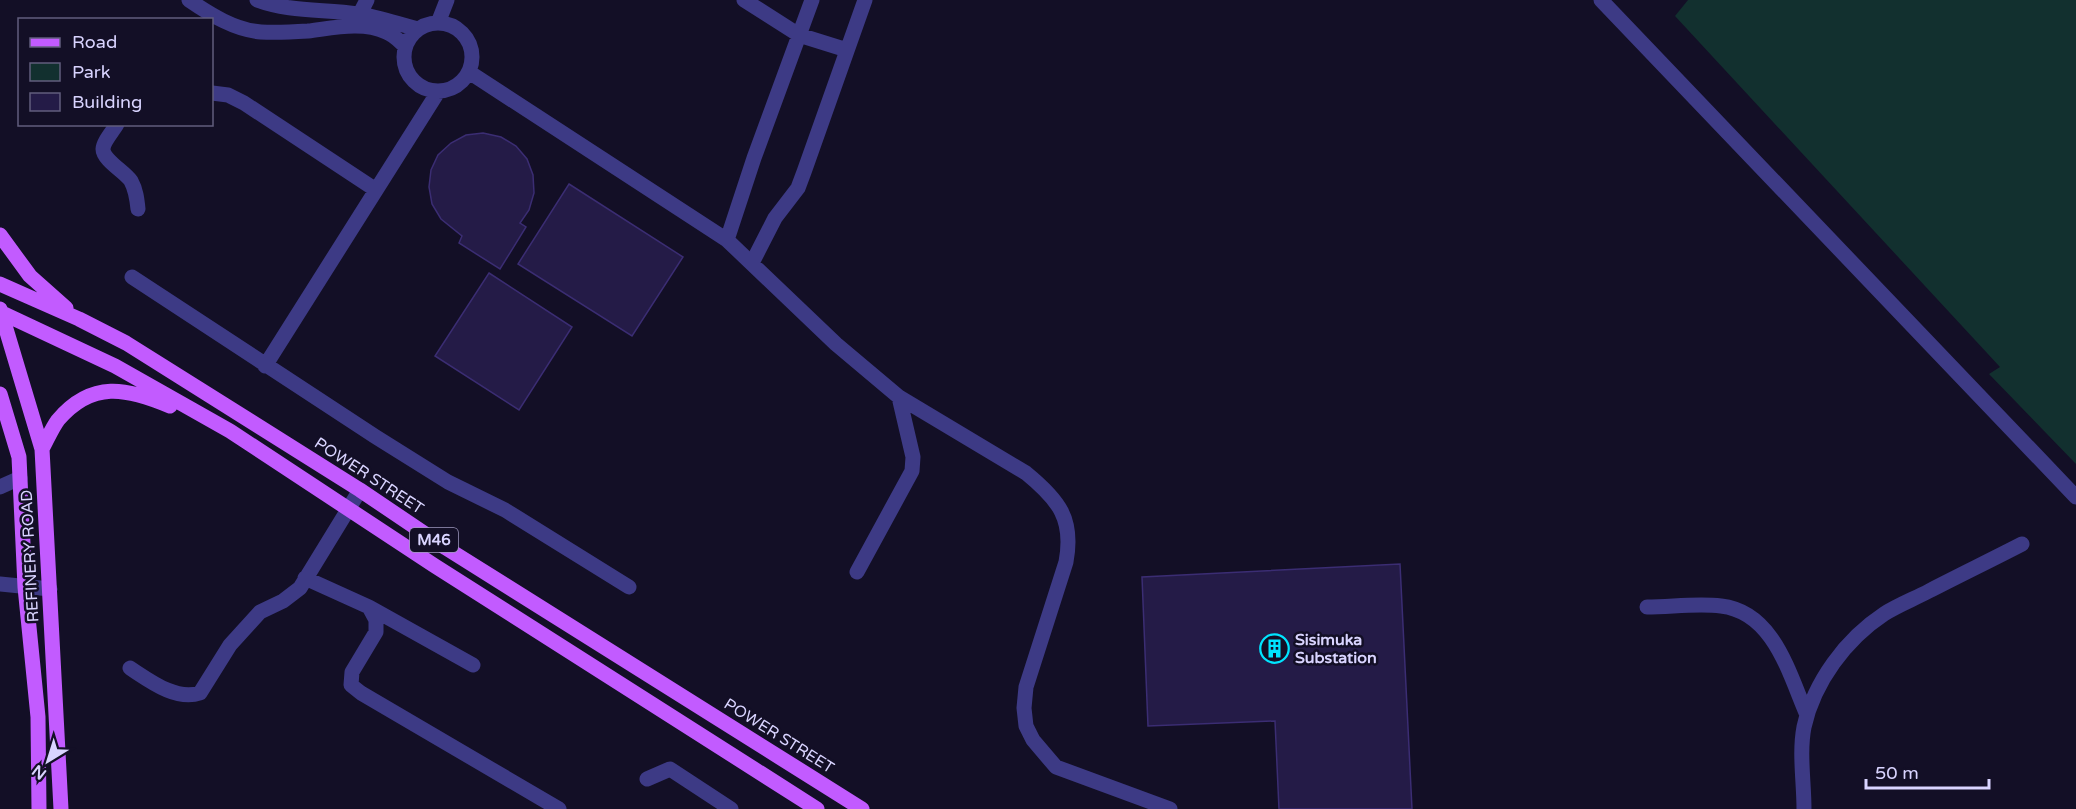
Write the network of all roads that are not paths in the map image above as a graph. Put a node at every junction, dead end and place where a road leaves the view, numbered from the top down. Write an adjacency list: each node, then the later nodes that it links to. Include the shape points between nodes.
1 (189, 0): 9 (street, via 237,27 260,32 304,31)
2 (256, 0): 9 (street)
3 (367, 0): 9 (street)
4 (447, 0): 10 (street)
5 (744, 0): 12 (street)
6 (812, 0): 12 (street)
7 (865, 0): 14 (street)
8 (1601, 0): 36 (street)
9 (357, 20): 11 (street); 13 (street, via 385,31)
10 (438, 23): 11 (street); 15 (street, via 459,30 467,39 472,50)
11 (418, 29): 13 (street)
12 (799, 35): 14 (street); 22 (street)
13 (405, 46): 16 (street, via 404,68 409,78)
14 (847, 50): 23 (street, via 798,188 775,218)
15 (469, 72): 16 (street, via 456,87); 22 (street)
16 (438, 92): 19 (street)
17 (213, 93): 19 (street, via 244,103)
18 (116, 126): 20 (street, via 103,150 129,178)
19 (376, 190): 28 (street)
20 (138, 209)
21 (0, 235): 27 (main road, via 30,276)
22 (727, 240): 23 (street)
23 (752, 263): 30 (street, via 836,344)
24 (132, 277): 28 (street)
25 (0, 284): 27 (main road, POWER STREET / M46)
26 (0, 311): 31 (main road, M46, via 115,366); 32 (main road, REFINERY ROAD)
27 (79, 319): 35 (main road, POWER STREET / M46, via 126,343)
28 (265, 366): 42 (street, via 448,482 505,510)
29 (0, 394): 33 (main road, REFINERY ROAD, via 19,457)
30 (899, 397): 39 (street, via 913,457 912,471); 59 (street, via 1026,473 1062,512 1070,542 1066,562 1026,687 1026,726 1033,741 1056,767)
31 (230, 431): 32 (main road, via 138,393 107,390 80,401 68,411 57,421); 37 (main road, M46)
32 (42, 449): 44 (main road, REFINERY ROAD)
33 (20, 478): 34 (street); 43 (main road, REFINERY ROAD)
34 (0, 487)
35 (360, 490): 37 (street); 47 (main road, POWER STREET / M46)
36 (2076, 497)
37 (348, 508): 40 (street); 50 (main road, M46)
38 (2022, 544): 51 (street, via 1885,614 1865,629 1832,666)
39 (857, 572)
40 (305, 578): 45 (street); 49 (street, via 300,588 283,601 260,612 230,645 200,693 182,696)
41 (0, 584): 43 (street)
42 (629, 586)
43 (25, 587): 44 (street); 53 (main road, REFINERY ROAD, via 38,717)
44 (50, 589): 54 (main road, REFINERY ROAD)
45 (369, 607): 48 (street); 55 (street, via 376,620 376,632 352,672 351,685)
46 (1647, 607): 51 (street, via 1721,606 1745,612 1778,647)
47 (629, 663): 50 (main road); 58 (main road, POWER STREET / M46)
48 (473, 665)
49 (130, 668)
50 (617, 683): 57 (main road, M46)
51 (1807, 715): 60 (street)
52 (647, 779): 56 (street, via 670,769)
53 (39, 809)
54 (61, 809)
55 (559, 809)
56 (731, 809)
57 (817, 809)
58 (862, 809)
59 (1170, 809)
60 (1804, 809)

